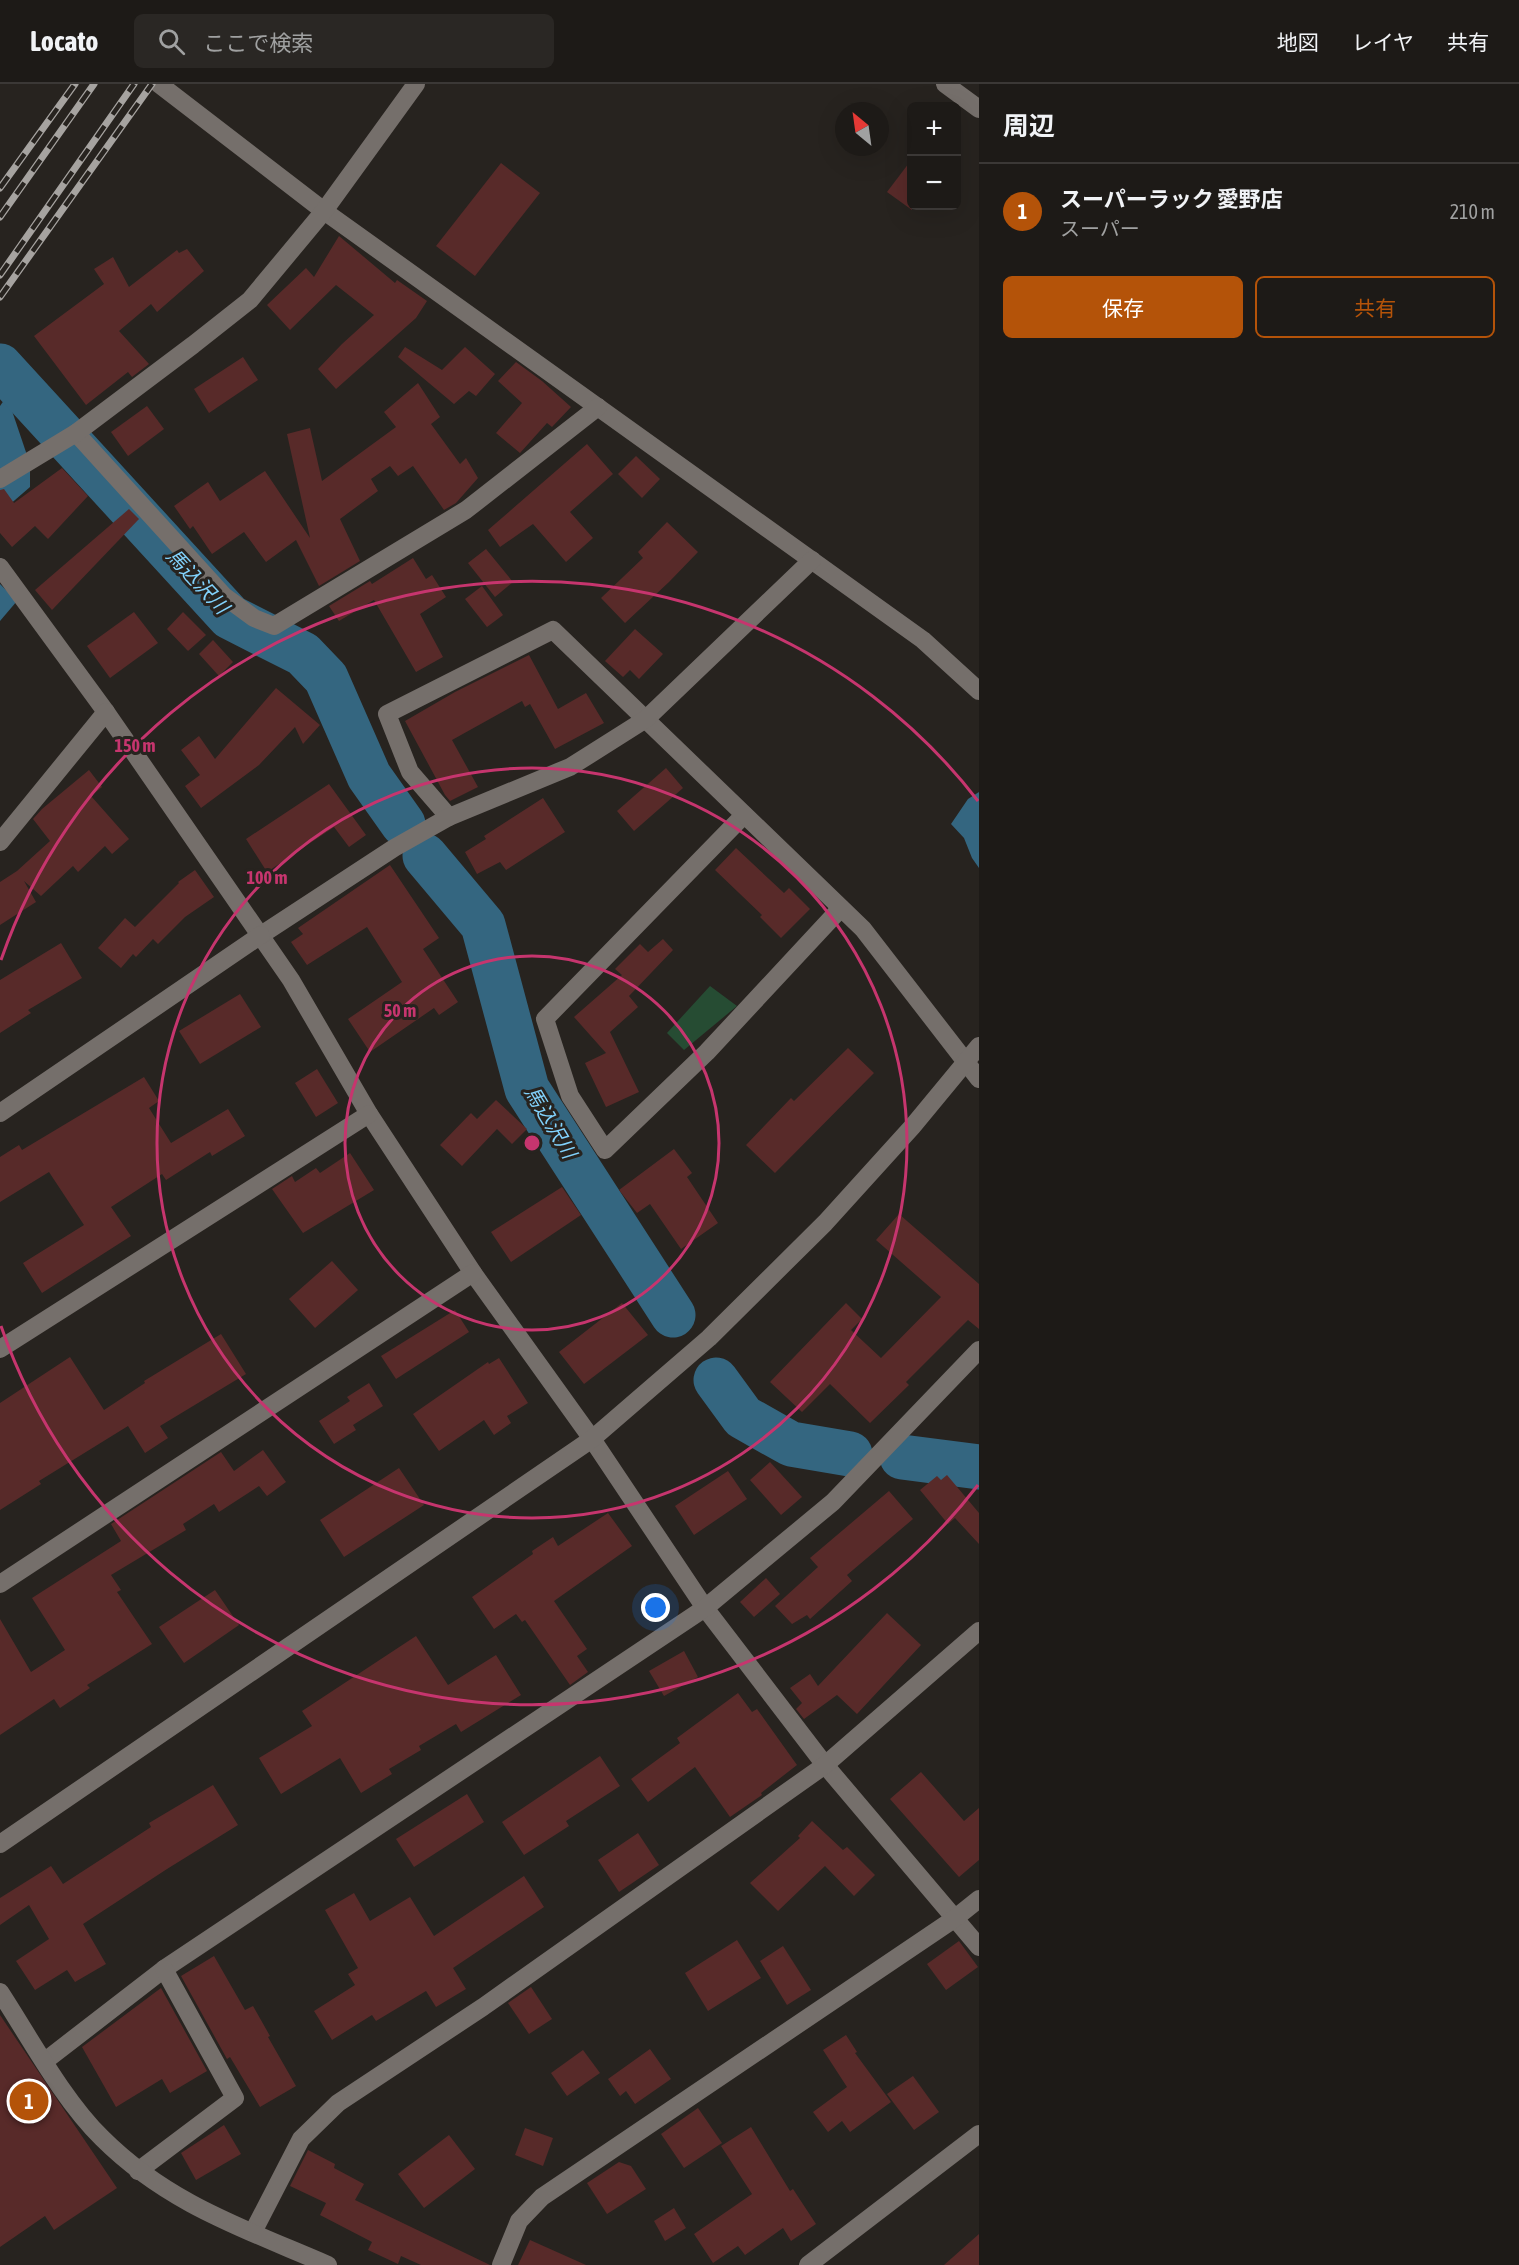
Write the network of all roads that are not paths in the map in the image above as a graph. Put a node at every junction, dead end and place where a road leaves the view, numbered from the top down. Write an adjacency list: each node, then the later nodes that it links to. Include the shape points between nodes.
1 (159, 84): 5 (street)
2 (416, 84): 5 (street)
3 (945, 84): 4 (street)
4 (979, 109)
5 (324, 211): 6 (street); 7 (street, via 250,300)
6 (598, 407): 7 (street, via 466,510 273,626 254,618 224,596); 9 (street)
7 (75, 433): 8 (street)
8 (0, 479)
9 (812, 560): 11 (street, via 923,640); 13 (street)
10 (0, 567): 12 (street)
11 (979, 691)
12 (106, 712): 16 (street); 18 (street)
13 (646, 719): 14 (street); 15 (street, via 570,767); 15 (street, via 553,630 387,714 410,772)
14 (744, 815): 17 (street); 17 (street, via 545,1019 570,1096 605,1150 707,1052)
15 (449, 817): 18 (street)
16 (0, 842)
17 (841, 908): 20 (street, via 863,929)
18 (261, 935): 22 (street); 23 (street)
19 (979, 1046): 20 (street)
20 (967, 1062): 21 (street); 27 (street, via 825,1223 709,1338)
21 (979, 1078)
22 (0, 1113)
23 (369, 1114): 24 (street); 25 (street)
24 (473, 1273): 27 (street); 28 (street)
25 (0, 1349)
26 (979, 1350): 29 (street, via 833,1502)
27 (592, 1439): 29 (street); 32 (street)
28 (0, 1584)
29 (705, 1608): 31 (street); 36 (street)
30 (979, 1631): 31 (street)
31 (825, 1766): 34 (street); 41 (street, via 483,2007 338,2103 301,2139)
32 (0, 1844)
33 (979, 1899): 34 (street)
34 (954, 1919): 35 (street); 43 (street, via 542,2197 519,2221)
35 (979, 1947)
36 (164, 1969): 38 (street); 40 (street, via 235,2098)
37 (0, 1992): 38 (street)
38 (45, 2061): 40 (street, via 100,2137)
39 (979, 2134): 44 (street)
40 (138, 2171): 41 (street, via 178,2198)
41 (253, 2232): 42 (street)
42 (328, 2265)
43 (501, 2265)
44 (807, 2265)

